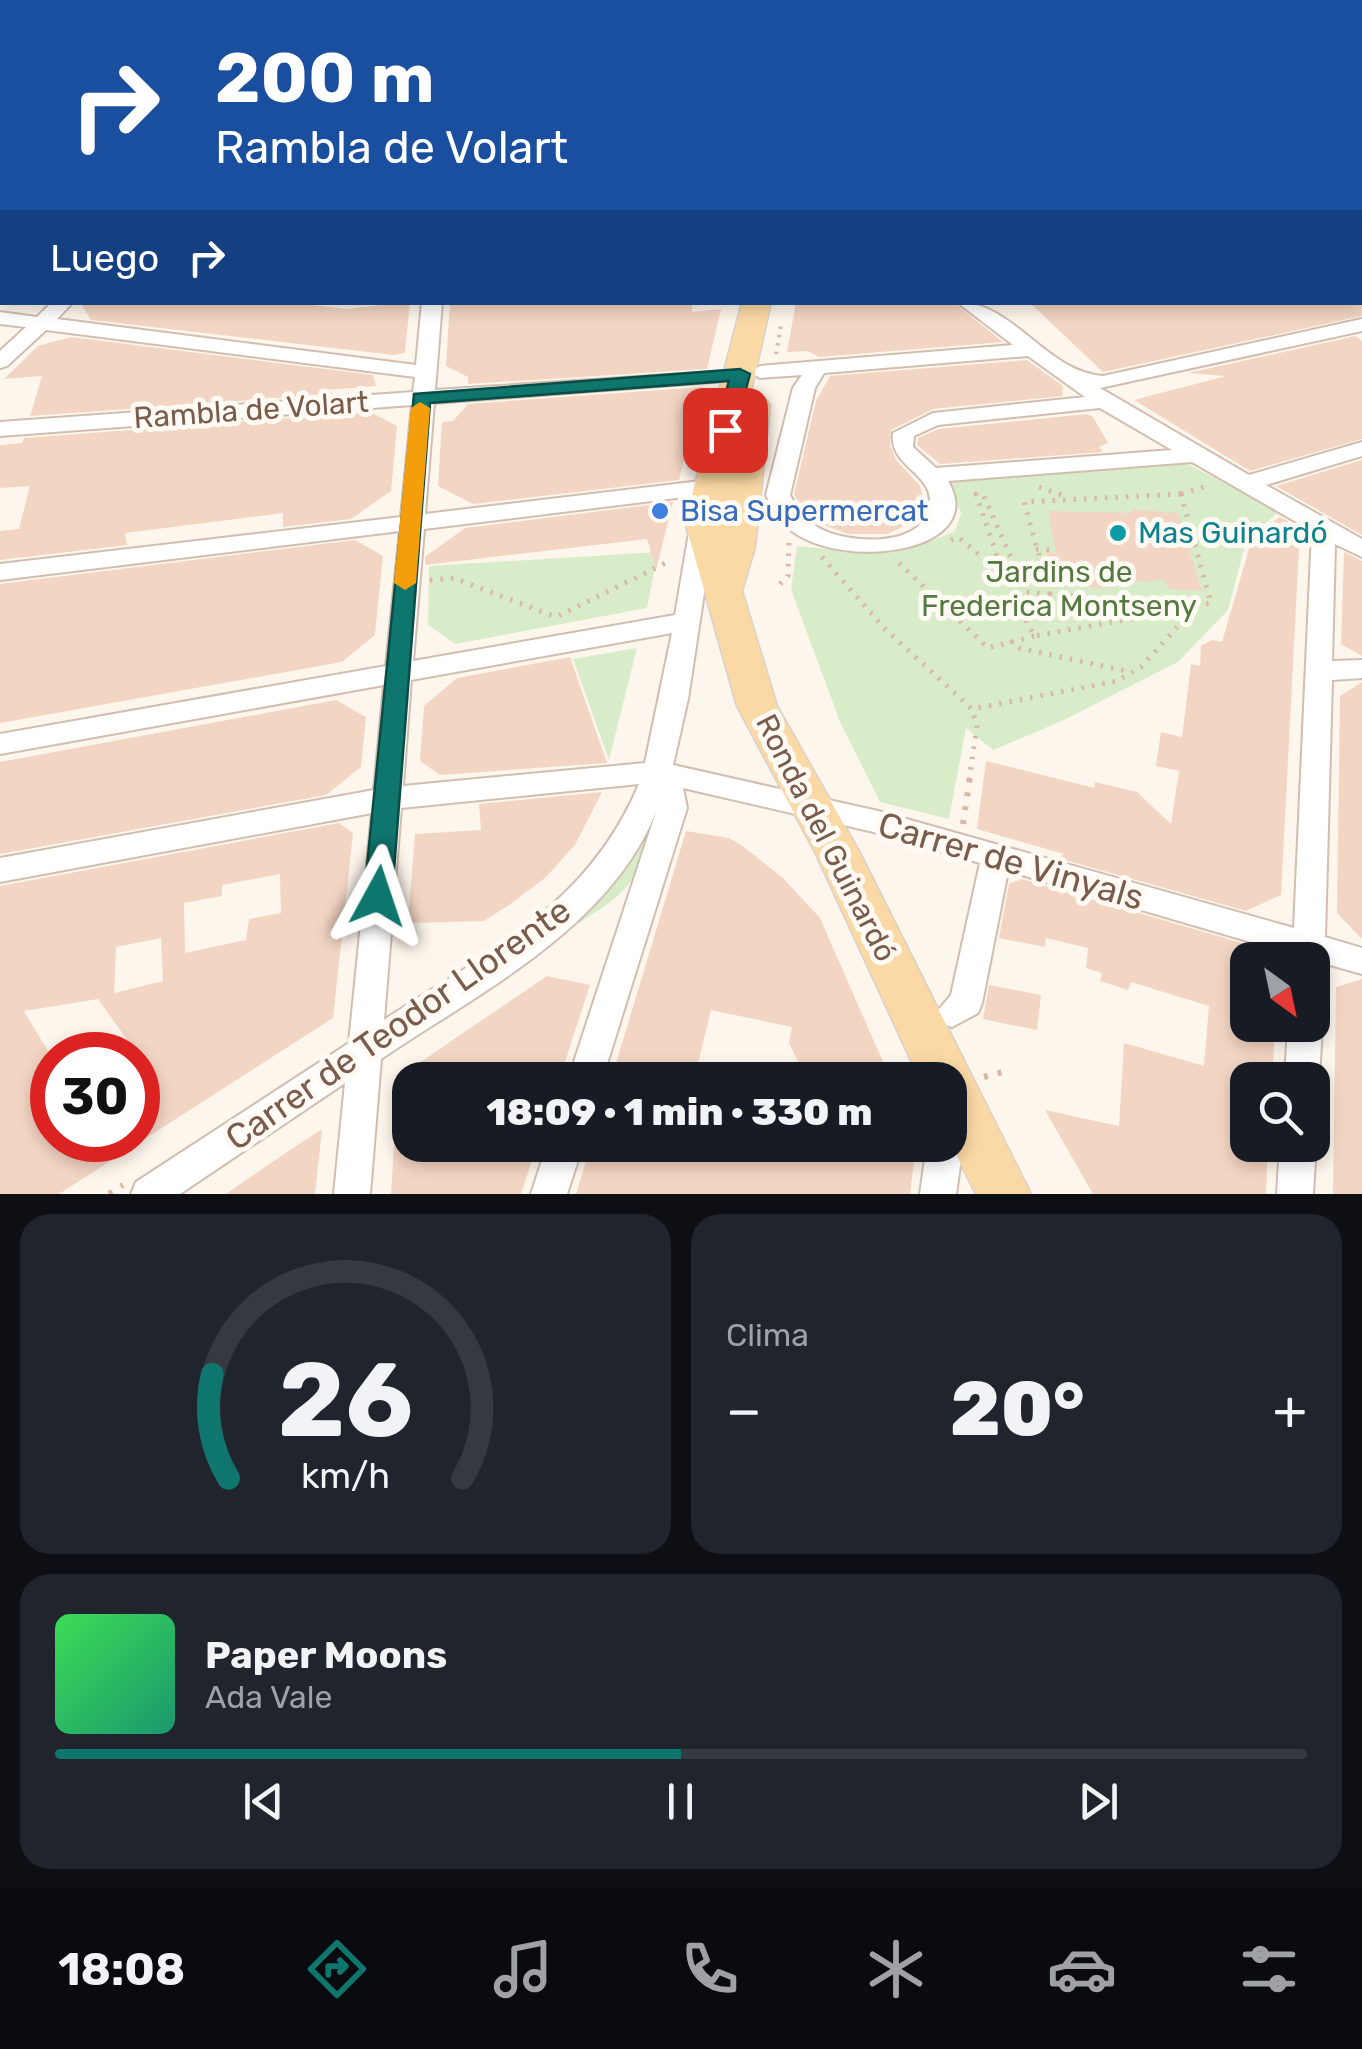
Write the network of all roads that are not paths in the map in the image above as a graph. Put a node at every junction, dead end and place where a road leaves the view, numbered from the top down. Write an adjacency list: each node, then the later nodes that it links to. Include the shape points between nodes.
1 (61, 305): 6 (street)
2 (432, 305): 12 (street)
3 (970, 305): 8 (street)
4 (771, 307): 11 (main road, Ronda del Guinardó)
5 (0, 318): 6 (street)
6 (41, 323): 9 (street); 12 (street)
7 (1362, 325): 13 (street, via 1103,382)
8 (1029, 350): 10 (street, Rambla de Volart); 13 (street)
9 (0, 362)
10 (817, 367): 11 (street, Rambla de Volart); 19 (street, via 804,388 778,495 792,531 860,547 894,546 930,526 942,506)
11 (759, 368): 14 (street, Rambla de Volart); 21 (main road, Ronda del Guinardó); 26 (main road, Ronda del Guinardó)
12 (423, 372): 14 (street)
13 (1073, 380): 15 (street)
14 (420, 398): 16 (street, Rambla de Volart); 22 (street)
15 (1103, 401): 18 (street); 19 (street, via 913,425 902,438 904,454)
16 (0, 430)
17 (1362, 449): 20 (street)
18 (1198, 456): 19 (street); 20 (street)
19 (932, 475)
20 (1247, 483): 23 (street)
21 (706, 504): 22 (street); 26 (main road, Ronda del Guinardó); 27 (street, Carrer de Teodor Llorente)
22 (410, 522): 25 (street); 30 (street)
23 (1324, 527): 24 (street); 29 (street)
24 (1362, 548)
25 (0, 572)
26 (725, 590): 34 (main road, Ronda del Guinardó, via 757,706)
27 (684, 622): 30 (street); 32 (street, Carrer de Teodor Llorente)
28 (1362, 669): 29 (street)
29 (1318, 671): 38 (street)
30 (397, 672): 31 (street); 33 (street)
31 (0, 744)
32 (658, 772): 33 (street, Carrer de Vinyals); 34 (street, Carrer de Vinyals); 42 (street, Carrer de Teodor Llorente, via 615,860 581,898 526,944); 43 (street, via 672,808)
33 (386, 799): 36 (street, Carrer de Vinyals); 42 (street)
34 (810, 806): 35 (street, Carrer de Vinyals); 44 (main road, Ronda del Guinardó)
35 (996, 857): 37 (street, Carrer de Vinyals); 41 (street, via 966,1003)
36 (0, 870)
37 (1273, 942)
38 (1309, 942)
39 (1330, 957): 40 (street, Carrer de Vinyals)
40 (1362, 962)
41 (952, 1013)
42 (364, 1051): 49 (street, Carrer de Teodor Llorente); 50 (street)
43 (591, 1062)
44 (949, 1062)
45 (967, 1100): 53 (main road, Ronda del Guinardó)
46 (559, 1162): 51 (street)
47 (943, 1162): 52 (street)
48 (1297, 1162): 54 (street)
49 (149, 1194)
50 (352, 1194)
51 (549, 1194)
52 (938, 1194)
53 (1004, 1194)
54 (1295, 1194)

